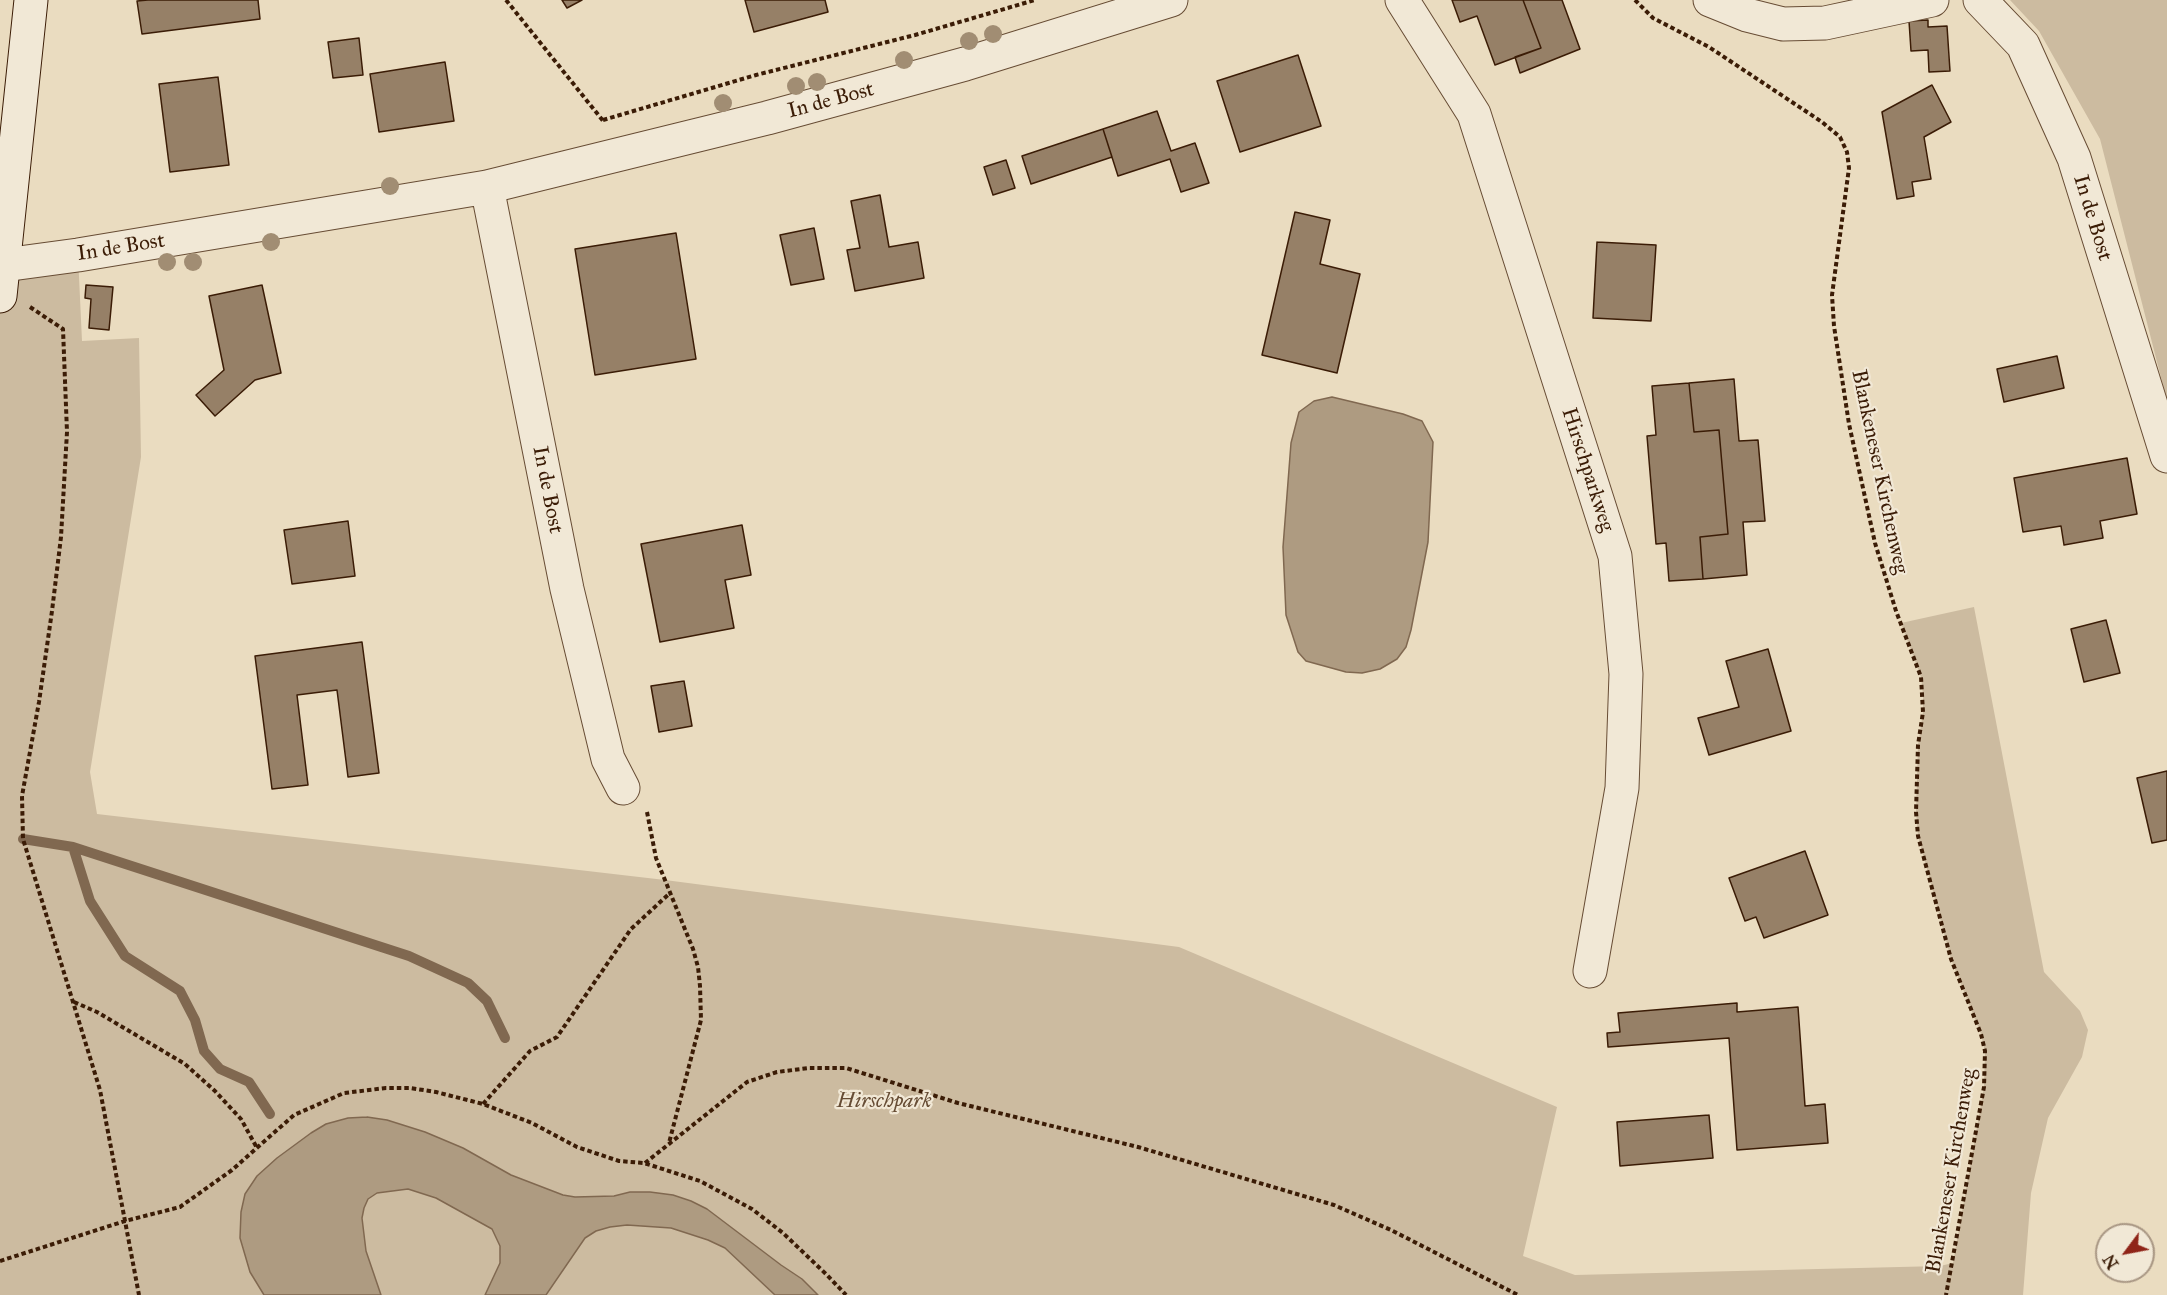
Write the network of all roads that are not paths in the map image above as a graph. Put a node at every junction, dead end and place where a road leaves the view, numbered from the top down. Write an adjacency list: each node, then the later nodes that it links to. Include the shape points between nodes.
1 (32, 0): 8 (street)
2 (1171, 0): 7 (street, In de Bost, via 944,70)
3 (1402, 0): 11 (street, Hirschparkweg, via 1474,114 1614,556 1626,674 1622,788)
4 (1710, 0): 5 (street, via 1783,24 1825,23)
5 (1932, 0)
6 (1980, 0): 9 (street, In de Bost, via 2023,45 2074,158)
7 (487, 188): 8 (street, In de Bost, via 101,251); 10 (street, In de Bost, via 567,589 608,759)
8 (2, 283)
9 (2167, 456)
10 (622, 788)
11 (1590, 971)

